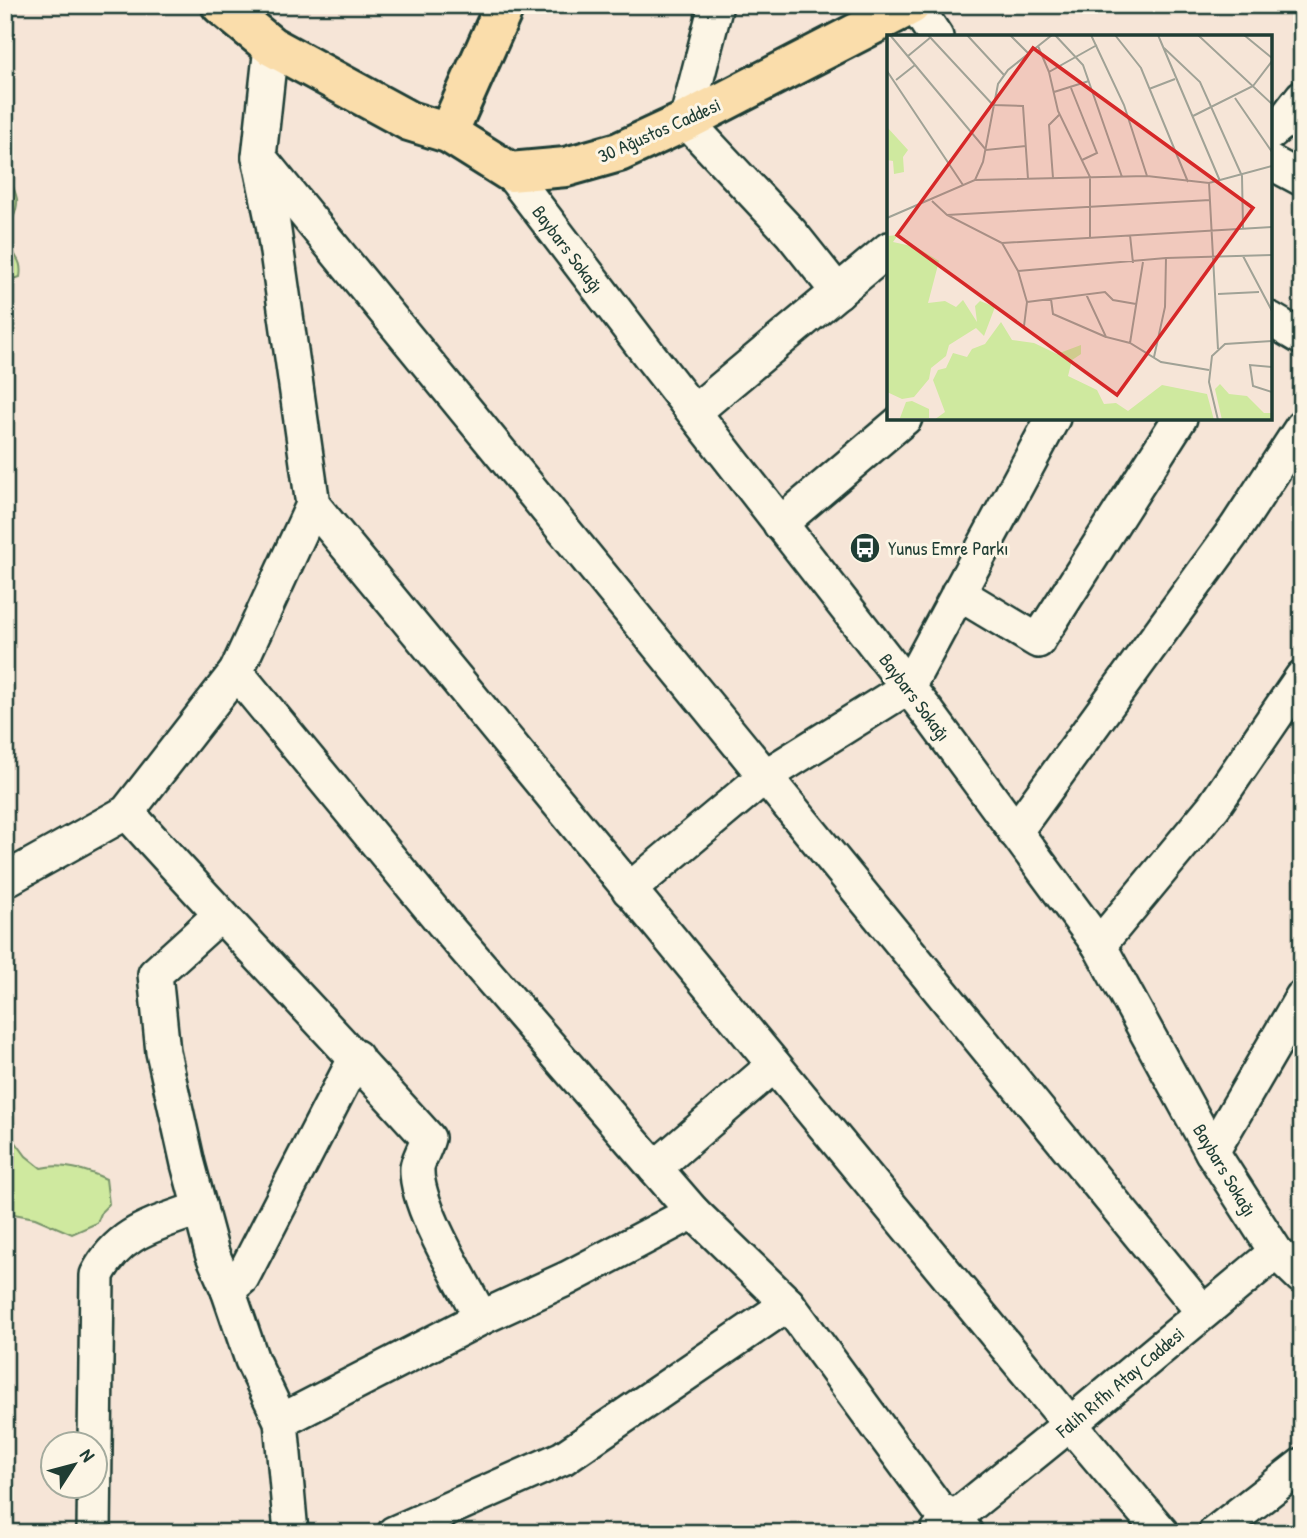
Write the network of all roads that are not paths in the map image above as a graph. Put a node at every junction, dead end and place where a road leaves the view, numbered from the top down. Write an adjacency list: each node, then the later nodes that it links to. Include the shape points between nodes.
1 (221, 5): 6 (main road)
2 (505, 5): 10 (main road)
3 (716, 5): 8 (street)
4 (913, 5): 5 (street); 8 (main road, 30 Ağustos Caddesi)
5 (935, 35)
6 (271, 46): 10 (main road, via 409,121); 11 (street)
7 (1302, 97): 9 (street)
8 (687, 121): 13 (main road, 30 Ağustos Caddesi, via 619,152 566,167); 16 (street, via 791,233)
9 (1272, 131)
10 (448, 133): 13 (main road)
11 (259, 157): 24 (street, via 273,224); 30 (street)
12 (1272, 163): 14 (street)
13 (510, 172): 19 (street, Baybars Sokağı)
14 (1302, 179)
15 (887, 251): 16 (street)
16 (838, 292): 19 (street)
17 (1272, 320): 18 (street)
18 (1302, 338)
19 (694, 412): 25 (street, Baybars Sokağı)
20 (903, 420): 25 (street)
21 (1052, 420): 26 (street)
22 (1179, 420): 26 (street, via 1038,641)
23 (1302, 427): 32 (street, via 1236,528)
24 (313, 505): 27 (street); 34 (street)
25 (780, 524): 29 (street, Baybars Sokağı)
26 (958, 593): 29 (street)
27 (236, 672): 31 (street); 41 (street, via 443,923)
28 (1302, 677): 36 (street, via 1214,806)
29 (908, 687): 30 (street); 32 (street, Baybars Sokağı)
30 (764, 777): 34 (street); 48 (street)
31 (127, 812): 33 (street); 35 (street)
32 (1015, 832): 36 (street, Baybars Sokağı)
33 (7, 879)
34 (629, 890): 39 (street)
35 (219, 916): 38 (street); 42 (street, via 155,974 163,1052)
36 (1099, 945): 40 (street, Baybars Sokağı)
37 (1302, 997): 40 (street)
38 (356, 1057): 46 (street, via 243,1278); 49 (street, via 428,1138 417,1164 422,1202)
39 (774, 1065): 41 (street); 51 (street)
40 (1212, 1152): 44 (street, Baybars Sokağı)
41 (656, 1168): 43 (street)
42 (200, 1208): 46 (street, via 212,1254); 54 (street, via 125,1239 97,1275)
43 (693, 1212): 47 (street); 49 (street)
44 (1276, 1252): 45 (street); 48 (street, Falih Rıfhı Atay Caddesi)
45 (1302, 1277)
46 (228, 1290): 50 (street, via 252,1360)
47 (788, 1304): 53 (street); 56 (street, via 563,1458)
48 (1203, 1312): 51 (street, Falih Rıfhı Atay Caddesi)
49 (481, 1318): 50 (street)
50 (281, 1421): 55 (street)
51 (1070, 1424): 53 (street, Falih Rıfhı Atay Caddesi); 57 (street)
52 (1302, 1465): 58 (street)
53 (951, 1527)
54 (94, 1533)
55 (291, 1533)
56 (394, 1533)
57 (1162, 1533)
58 (1215, 1533)

